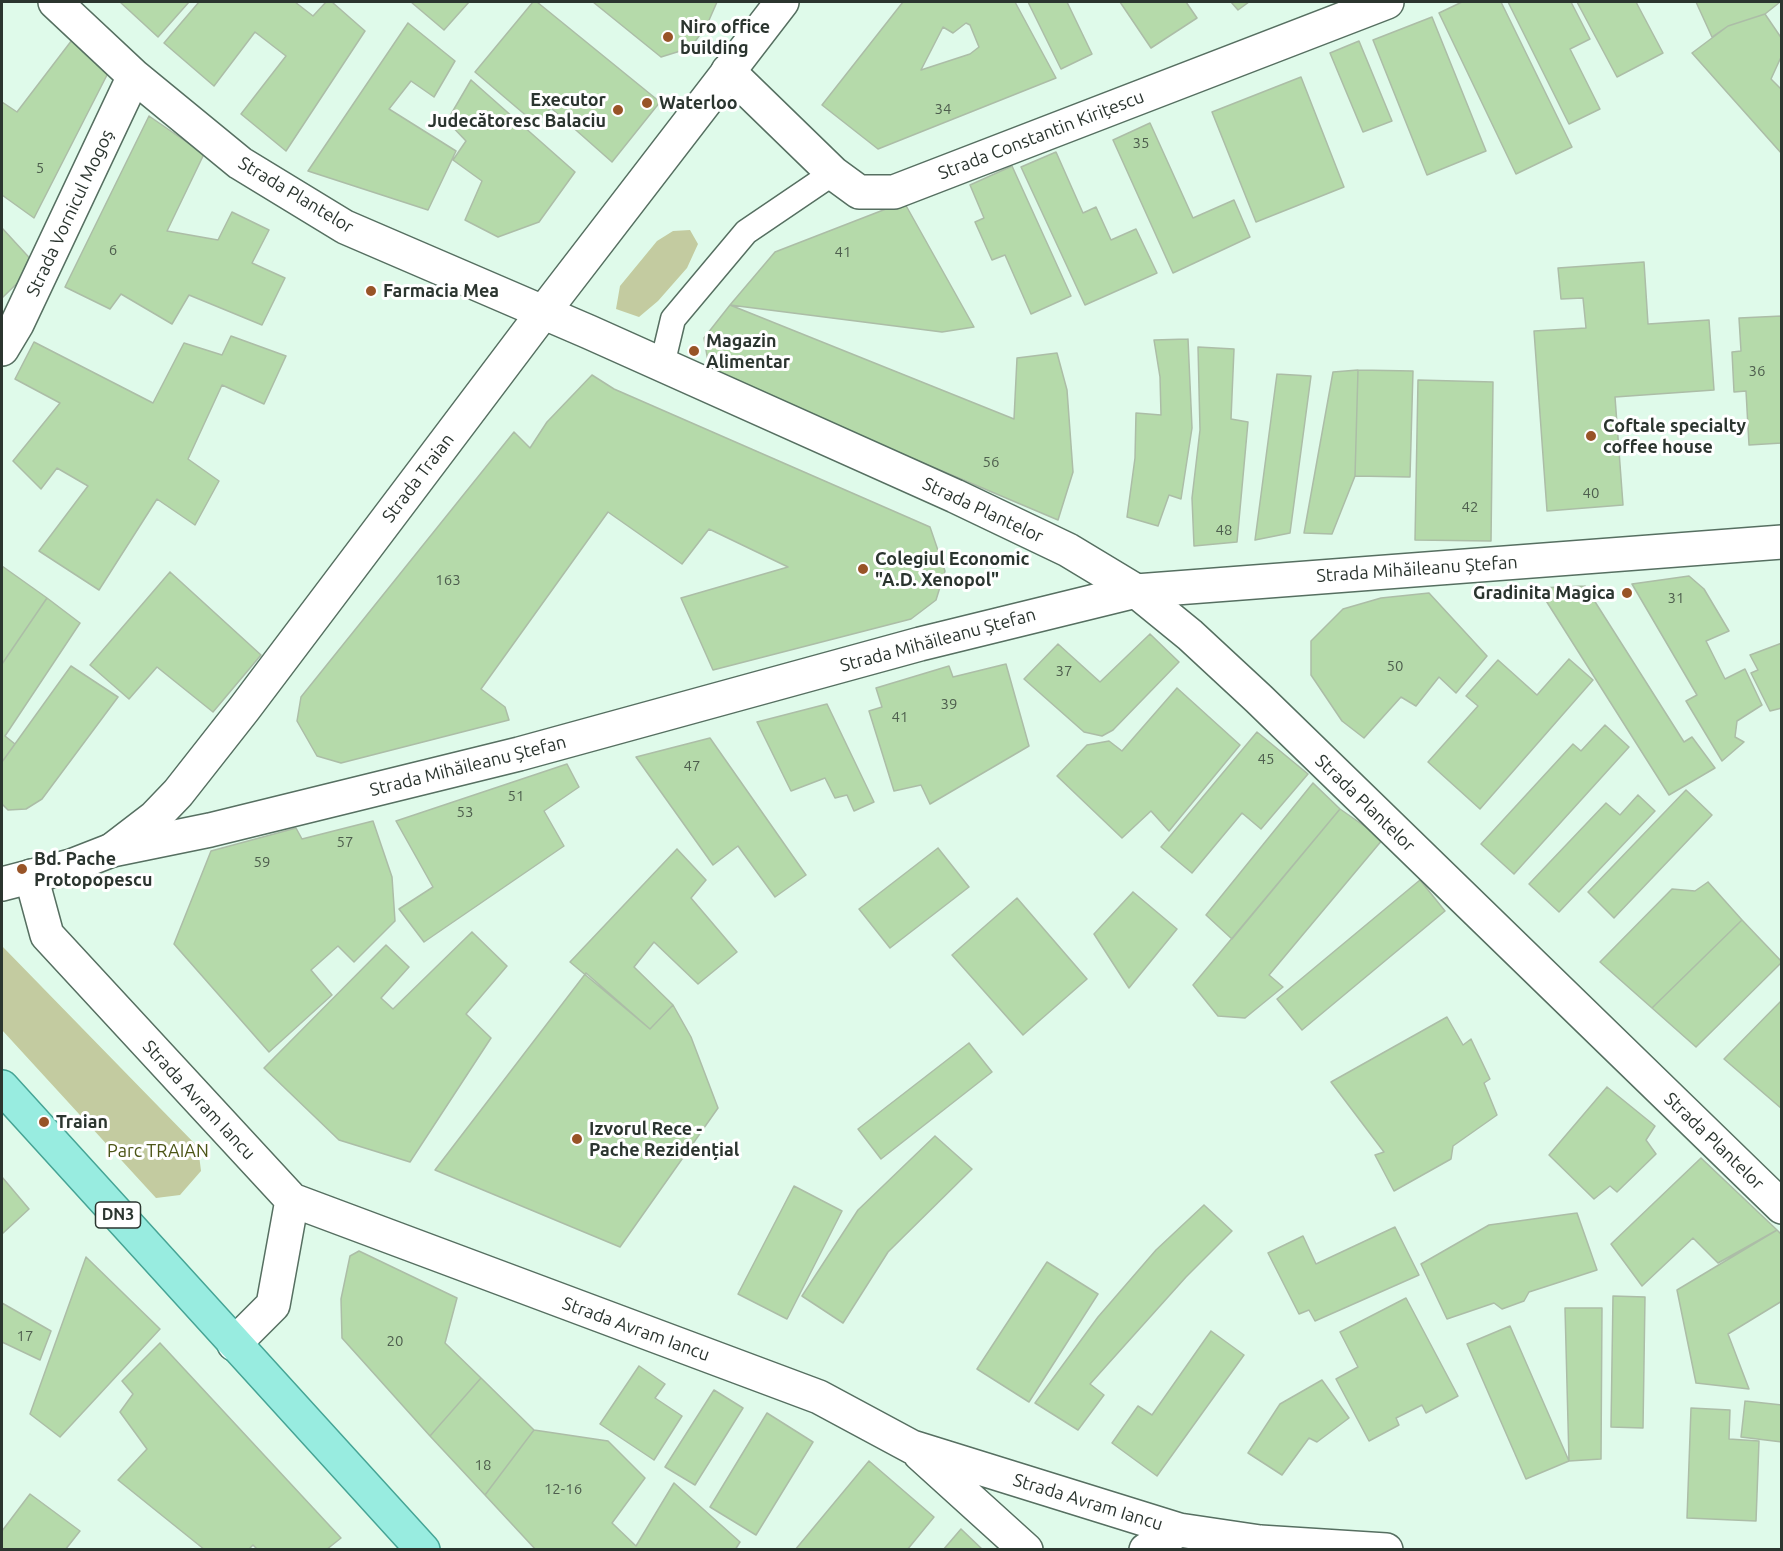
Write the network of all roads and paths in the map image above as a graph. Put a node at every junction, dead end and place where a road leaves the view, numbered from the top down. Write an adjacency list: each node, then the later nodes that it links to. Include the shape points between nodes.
1 (55, 2): 5 (street, Strada Plantelor)
2 (782, 2): 4 (street, Strada Traian)
3 (1387, 2): 6 (street, Strada Constantin Kirițescu, via 894,192 859,192)
4 (728, 71): 6 (street, Strada Constantin Kirițescu); 7 (street, Strada Traian)
5 (134, 76): 7 (street, Strada Plantelor, via 240,163 345,227); 8 (street, Strada Vornicul Mogoș)
6 (833, 173): 9 (lane, via 746,232 674,319)
7 (542, 314): 9 (street, Strada Plantelor); 12 (street, Strada Traian, via 178,793 155,817)
8 (2, 349)
9 (662, 365): 11 (street, Strada Plantelor, via 957,487)
10 (1782, 542): 11 (street, Strada Mihăileanu Ștefan)
11 (1136, 591): 12 (street, Strada Mihăileanu Ștefan, via 920,644 519,754 210,830); 16 (street, Strada Plantelor, via 1190,634)
12 (112, 850): 13 (street, Strada Traian, via 71,866)
13 (16, 880): 15 (street, Strada Avram Iancu, via 47,935)
14 (2, 1087): 17 (main road, DN3)
15 (292, 1200): 17 (street, via 273,1305); 18 (street, Strada Avram Iancu, via 819,1397)
16 (1782, 1207)
17 (234, 1344): 20 (main road, DN3)
18 (912, 1447): 19 (street, Strada Avram Iancu); 21 (street)
19 (1179, 1530): 22 (street); 23 (street, Strada Avram Iancu, via 1260,1542)
20 (423, 1550)
21 (1026, 1550)
22 (1146, 1550)
23 (1386, 1550)

